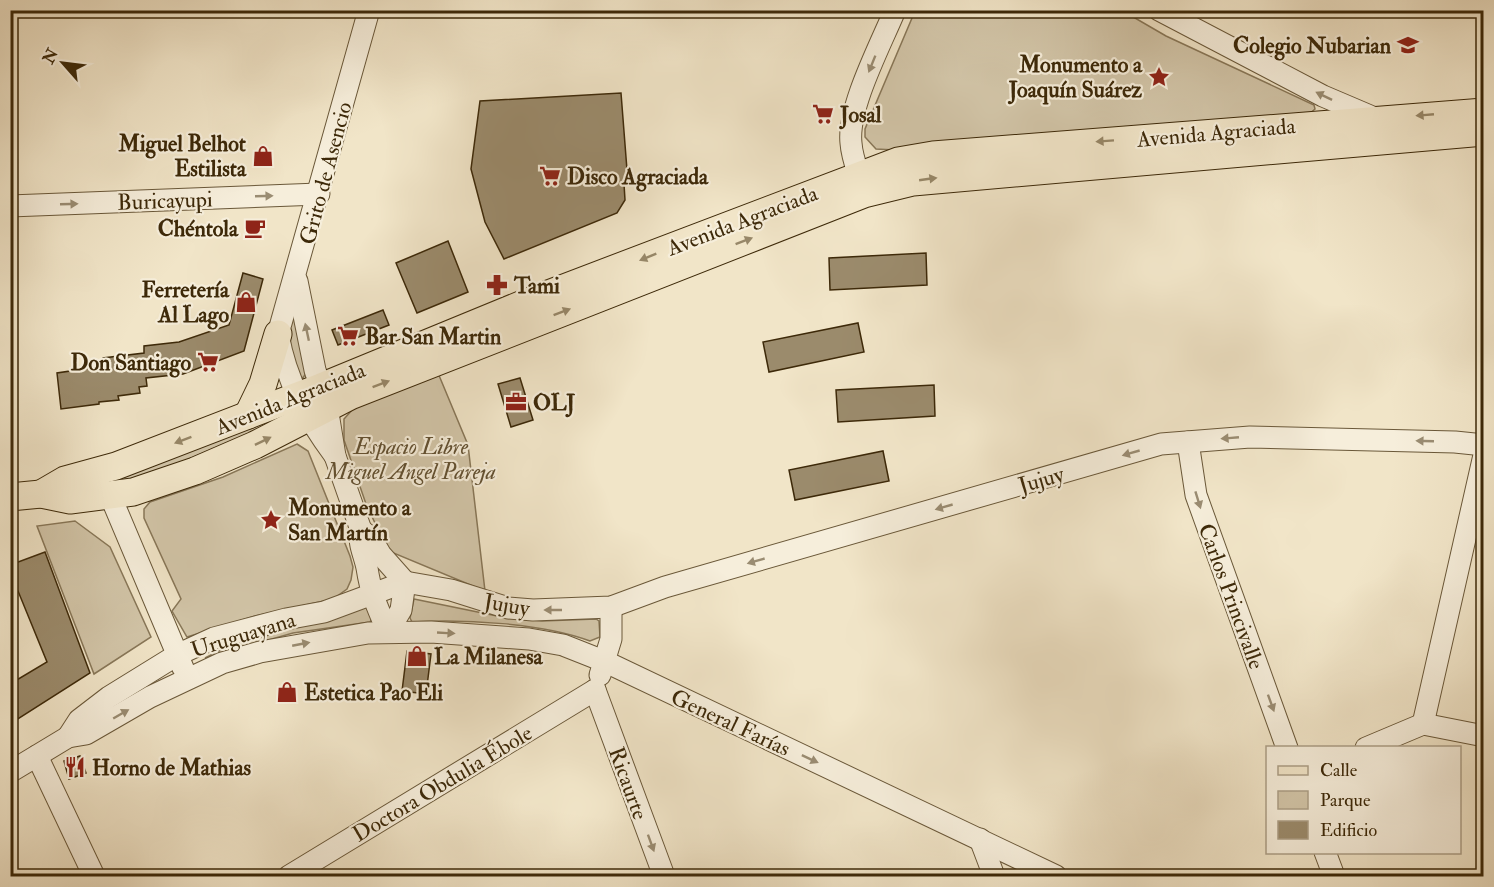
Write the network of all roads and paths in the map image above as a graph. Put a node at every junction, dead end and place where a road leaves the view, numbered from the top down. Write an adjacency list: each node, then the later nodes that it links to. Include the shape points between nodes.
1 (369, 10): 8 (street, Grito de Asencio)
2 (895, 10): 7 (street, one-way to 7, via 851,123 850,142)
3 (1159, 10): 5 (street, one-way to 3, via 1323,96)
4 (1484, 111): 5 (main road, Avenida Agraciada, one-way to 5)
5 (1378, 119): 7 (main road, Avenida Agraciada, one-way to 7, via 933,155 898,161)
6 (1484, 132): 7 (main road, Avenida Agraciada, one-way to 6)
7 (862, 184): 12 (main road, Avenida Agraciada, via 535,299)
8 (319, 194): 9 (street, Buricayupi, one-way to 8); 10 (street, Grito de Asencio)
9 (10, 206)
10 (296, 276): 11 (street, Grito de Asencio); 12 (street, one-way to 10)
11 (278, 334): 12 (street, via 282,353); 13 (main road, via 263,384)
12 (313, 402): 13 (main road, Avenida Agraciada); 18 (main road, Avenida Agraciada, one-way to 12, via 133,492 195,471); 20 (street)
13 (248, 415): 17 (main road, Avenida Agraciada, one-way to 17, via 116,466 65,480)
14 (1188, 442): 15 (street, Jujuy, one-way to 14, via 1250,436); 23 (street, Jujuy, one-way to 23, via 1161,444 665,587); 32 (street, Carlos Princivalle, one-way to 32, via 1196,495)
15 (1484, 445)
16 (1484, 455): 29 (street)
17 (41, 494): 18 (main road, Avenida Agraciada, via 70,500); 19 (main road, Avenida Agraciada)
18 (110, 495): 25 (street)
19 (10, 496)
20 (361, 530): 21 (street); 22 (street, via 358,543 367,566)
21 (405, 582): 22 (street, Uruguayana); 23 (street, Jujuy, one-way to 21, via 508,608 443,588); 24 (street, via 401,610)
22 (371, 596): 24 (street); 25 (street, Uruguayana, via 324,612 214,638)
23 (611, 607): 26 (street)
24 (388, 632): 26 (street, General Farías, one-way to 26, via 547,641); 27 (street, Uruguayana, one-way to 24, via 260,652)
25 (177, 655): 27 (street); 31 (street, Uruguayana, via 109,697 79,720)
26 (606, 662): 28 (street); 36 (street, General Farías, one-way to 36)
27 (188, 678): 31 (street, Uruguayana, one-way to 27, via 86,734)
28 (595, 690): 40 (street, Doctora Obdulia Ébole); 41 (street, Ricaurte, one-way to 41)
29 (1423, 723): 30 (street); 33 (street)
30 (1484, 736)
31 (68, 738): 34 (street, Uruguayana)
32 (1287, 746)
33 (1368, 746)
34 (37, 756): 35 (street, Uruguayana); 39 (street)
35 (10, 772)
36 (980, 839): 38 (street, General Farías); 42 (street)
37 (1326, 854): 45 (street)
38 (1034, 866): 43 (street); 44 (street, General Farías)
39 (94, 876)
40 (289, 876)
41 (664, 876)
42 (994, 876)
43 (1003, 876)
44 (1056, 876)
45 (1334, 876)

